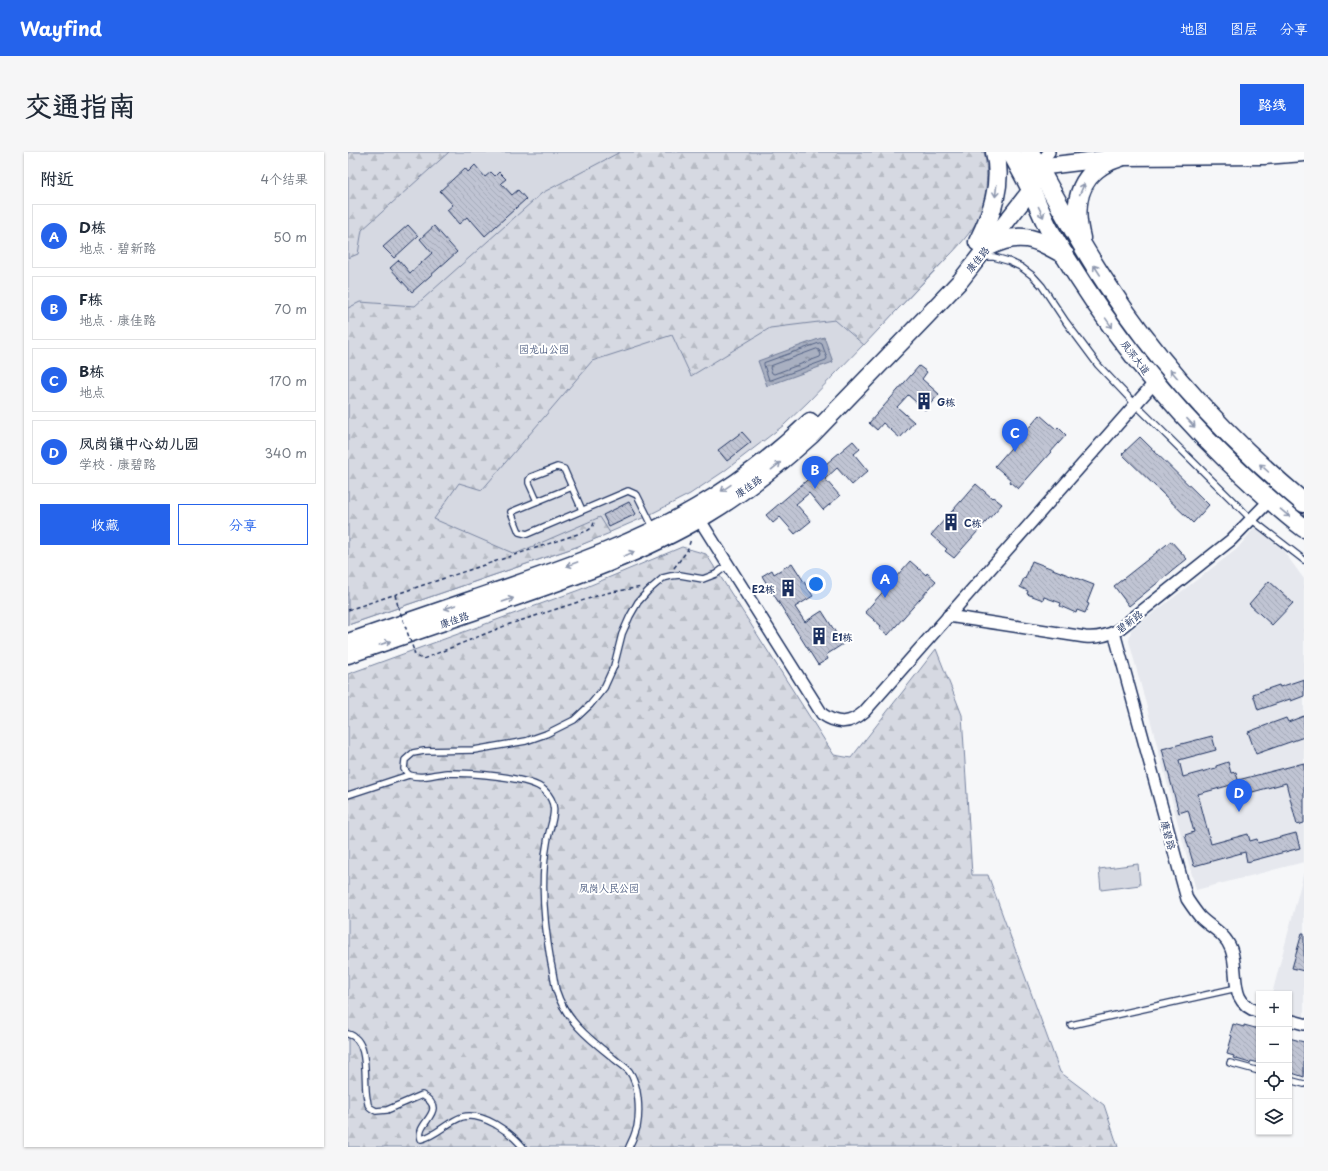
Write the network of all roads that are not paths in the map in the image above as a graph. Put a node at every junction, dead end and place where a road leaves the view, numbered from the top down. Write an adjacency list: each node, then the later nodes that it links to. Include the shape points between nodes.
1 (994, 152): 8 (main road, one-way to 8, via 997,173 995,199)
2 (1011, 152): 7 (main road, 凤深大道)
3 (1050, 152): 6 (street)
4 (1304, 153): 5 (street, via 1264,156)
5 (1121, 157): 6 (street); 9 (main road, one-way to 5, via 1078,218 1078,199 1082,187 1088,176 1098,167)
6 (1034, 160): 7 (street, 康佳路); 9 (main road, 凤深大道)
7 (1029, 186): 8 (street, 康佳路); 10 (main road, 凤深大道, one-way to 10)
8 (982, 249): 10 (main road, via 1000,241 1028,238); 12 (lane, via 994,257 1021,267 1033,276 1098,365); 18 (street, 康佳路, via 952,273 825,408)
9 (1087, 254): 16 (main road, 凤深大道, one-way to 9, via 1254,459 1175,376 1128,315)
10 (1065, 255): 11 (main road, 凤深大道, one-way to 11, via 1112,327)
11 (1155, 382): 12 (street); 14 (main road, 凤深大道, one-way to 14, via 1213,446)
12 (1135, 404): 19 (lane); 24 (street)
13 (572, 487): 15 (lane); 15 (lane, via 561,467 531,477 529,483); 17 (lane)
14 (1270, 500): 19 (street, 碧新路); 20 (main road, 凤深大道, one-way to 20)
15 (536, 501): 17 (lane, via 511,512 519,532 523,534)
16 (1304, 503)
17 (582, 510): 21 (lane, via 625,491 632,491 637,495)
18 (696, 514): 21 (street, 康佳路); 23 (street)
19 (1251, 519): 22 (lane); 25 (street, 碧新路, via 1231,540)
20 (1304, 528)
21 (657, 535): 26 (street, 康佳路, one-way to 26); 27 (street, 康佳路, one-way to 21, via 576,576)
22 (1304, 560)
23 (728, 565): 24 (street, via 822,714 839,722 857,718 864,712); 28 (lane, via 703,579 680,576 664,578 638,602 622,634 614,666 604,688 574,720 526,741 474,750 413,753 405,760 404,769)
24 (948, 616): 25 (street, 碧新路, via 1085,637 1102,637)
25 (1114, 632): 30 (street, 康碧路, via 1184,889 1200,917 1219,930 1226,939 1234,961)
26 (348, 642)
27 (348, 655)
28 (408, 775): 29 (lane); 41 (lane, via 418,777 446,773 479,773 530,782 544,789 553,801 555,815 547,842 544,905 556,990 567,1013 585,1036 629,1071 636,1087 638,1106 637,1127)
29 (348, 795)
30 (1237, 988): 31 (street, 康碧路, via 1240,1000); 34 (lane)
31 (1256, 1011)
32 (1292, 1021): 33 (street)
33 (1304, 1024)
34 (1071, 1025)
35 (348, 1034): 40 (lane, via 360,1042 363,1051 368,1106 376,1111 387,1110 422,1095 433,1106 432,1114 420,1130 421,1139 428,1138 462,1118 474,1116 508,1132)
36 (1230, 1063): 37 (lane)
37 (1256, 1070)
38 (1292, 1081): 39 (lane)
39 (1304, 1084)
40 (523, 1147)
41 (629, 1147)

